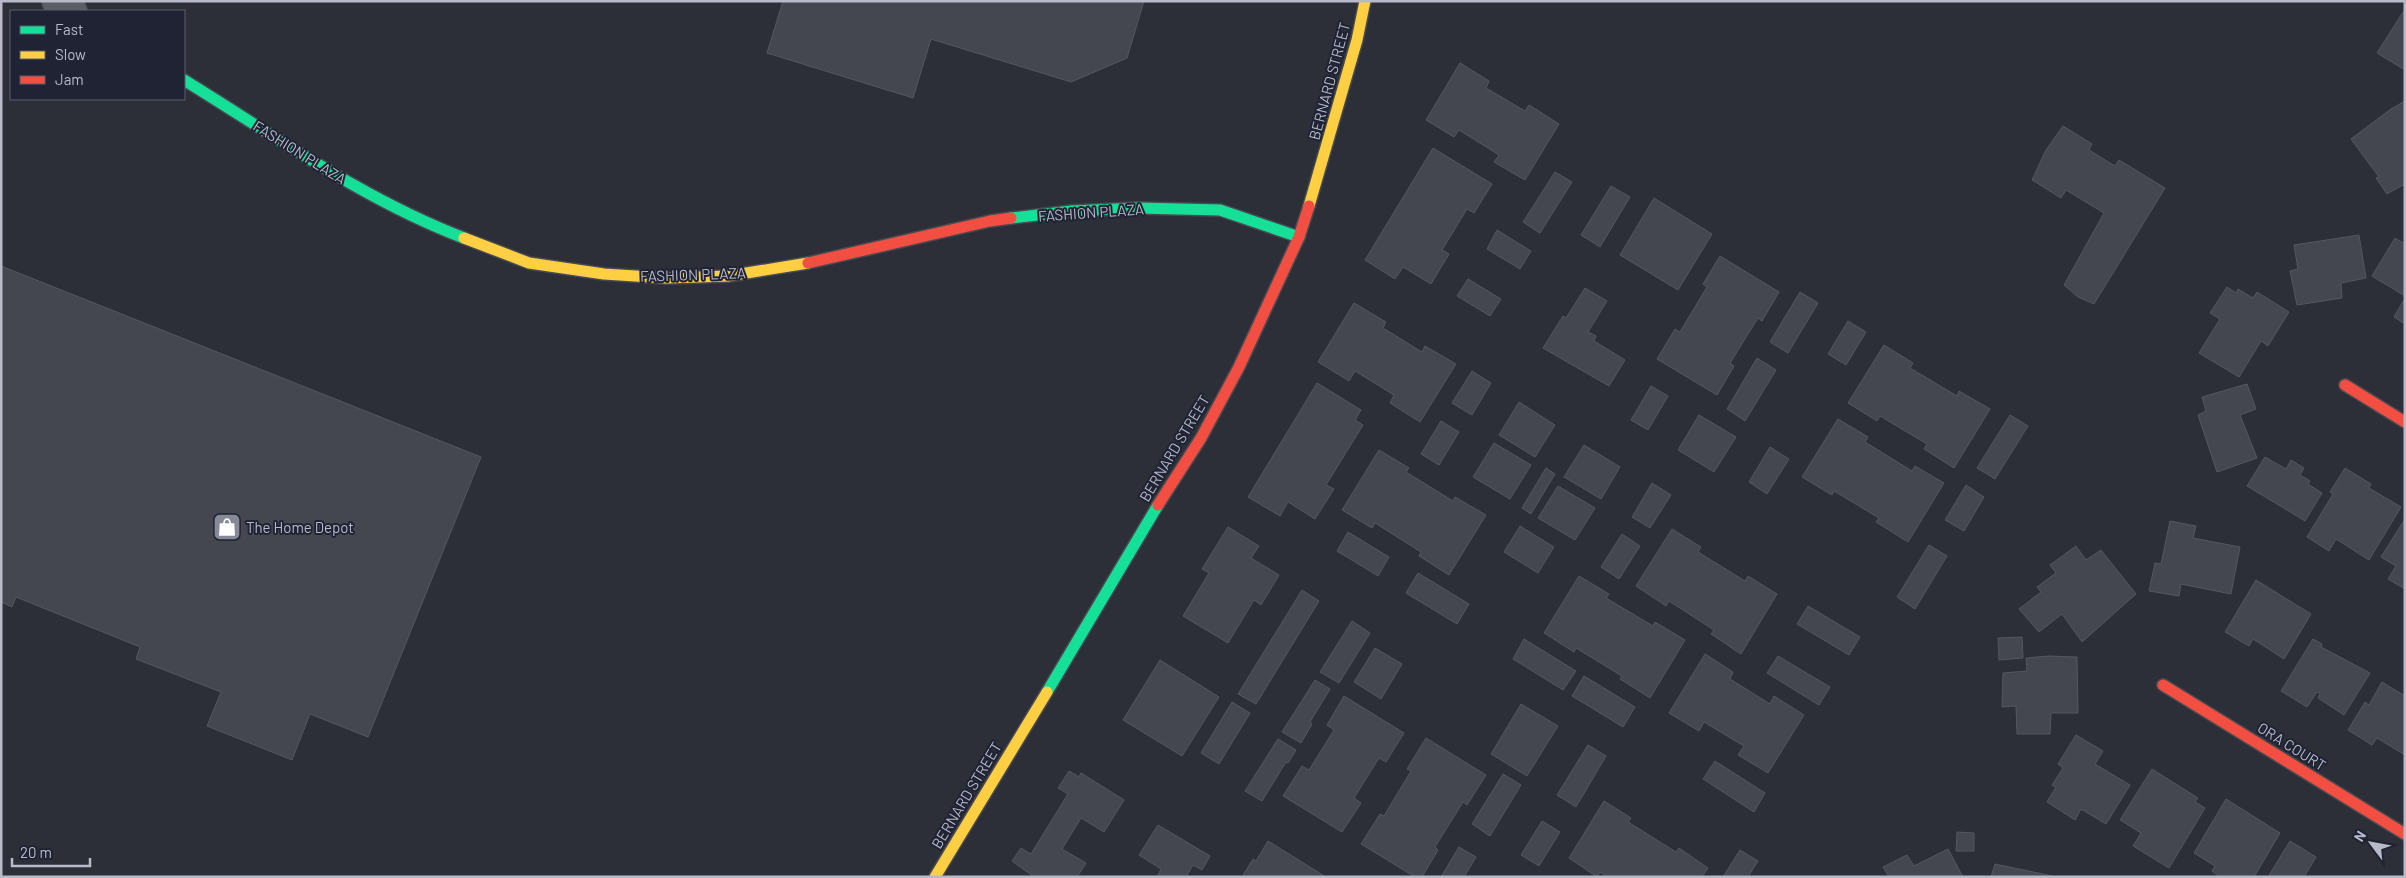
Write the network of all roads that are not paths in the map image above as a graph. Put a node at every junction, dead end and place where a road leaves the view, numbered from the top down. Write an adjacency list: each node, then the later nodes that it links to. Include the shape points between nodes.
1 (56, 1): 3 (street)
2 (1364, 1): 5 (street, BERNARD STREET, via 1357,40)
3 (70, 10)
4 (185, 81): 5 (street, FASHION PLAZA, via 380,201 426,224 529,263 604,274 666,278 728,276 779,269 990,221 1072,211 1138,208 1220,210)
5 (1299, 237): 10 (street, BERNARD STREET, via 1239,367 1201,438 1174,477)
6 (2345, 385): 7 (street)
7 (2405, 422)
8 (2163, 685): 9 (street, ORA COURT)
9 (2405, 834)
10 (934, 877)

